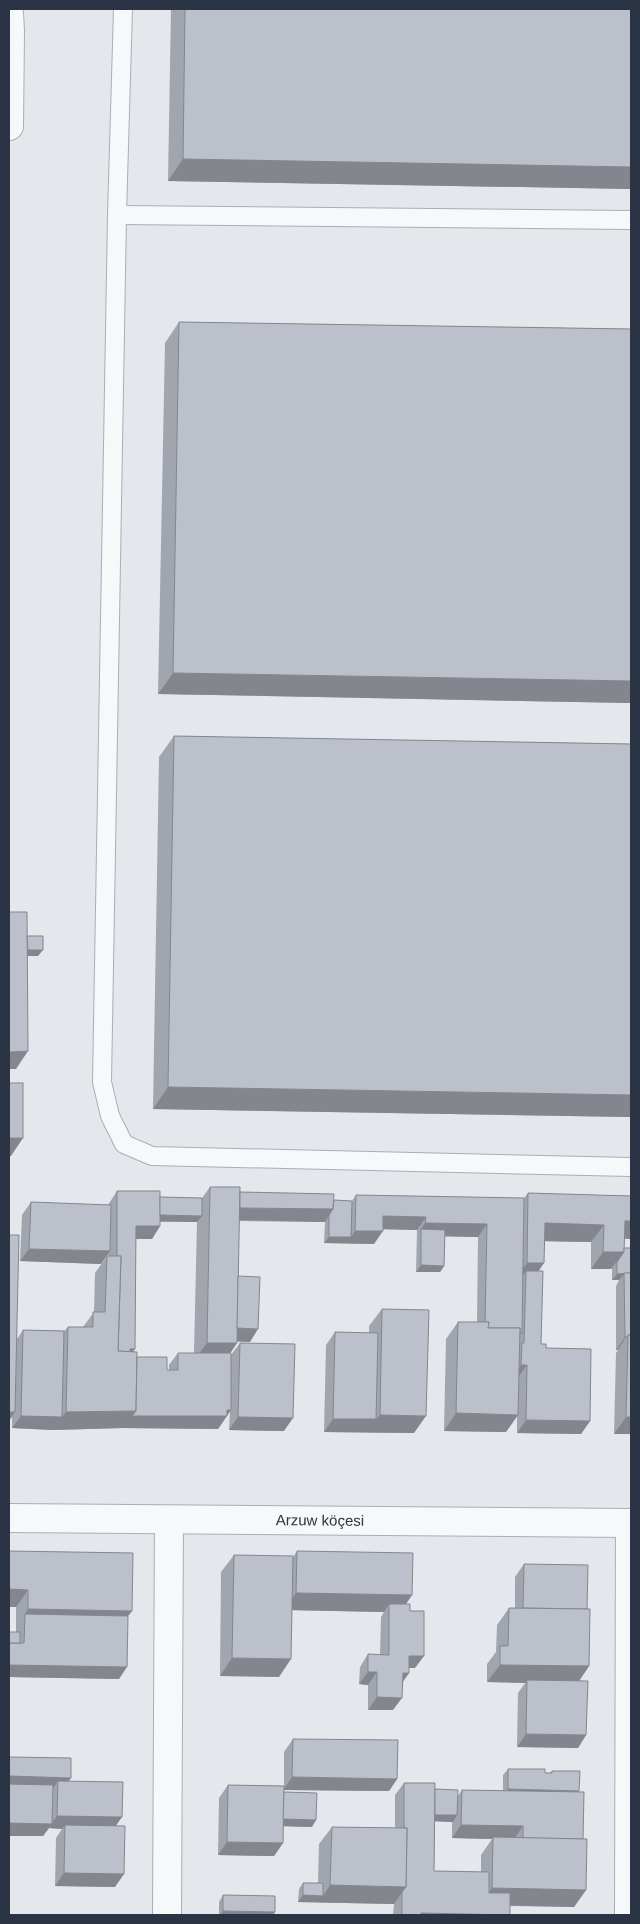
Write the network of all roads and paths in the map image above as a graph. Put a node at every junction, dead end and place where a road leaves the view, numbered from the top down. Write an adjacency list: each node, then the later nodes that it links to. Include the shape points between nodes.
1 (123, 9): 4 (lane)
2 (9, 13): 3 (street)
3 (9, 126)
4 (117, 215): 5 (lane); 6 (lane, via 102,1082 110,1116 124,1144 152,1156)
5 (631, 220)
6 (631, 1167)
7 (9, 1518): 8 (street, Arzuw köçesi)
8 (168, 1520): 9 (street, Arzuw köçesi); 10 (street)
9 (631, 1523): 11 (street)
10 (167, 1915)
11 (629, 1915)

